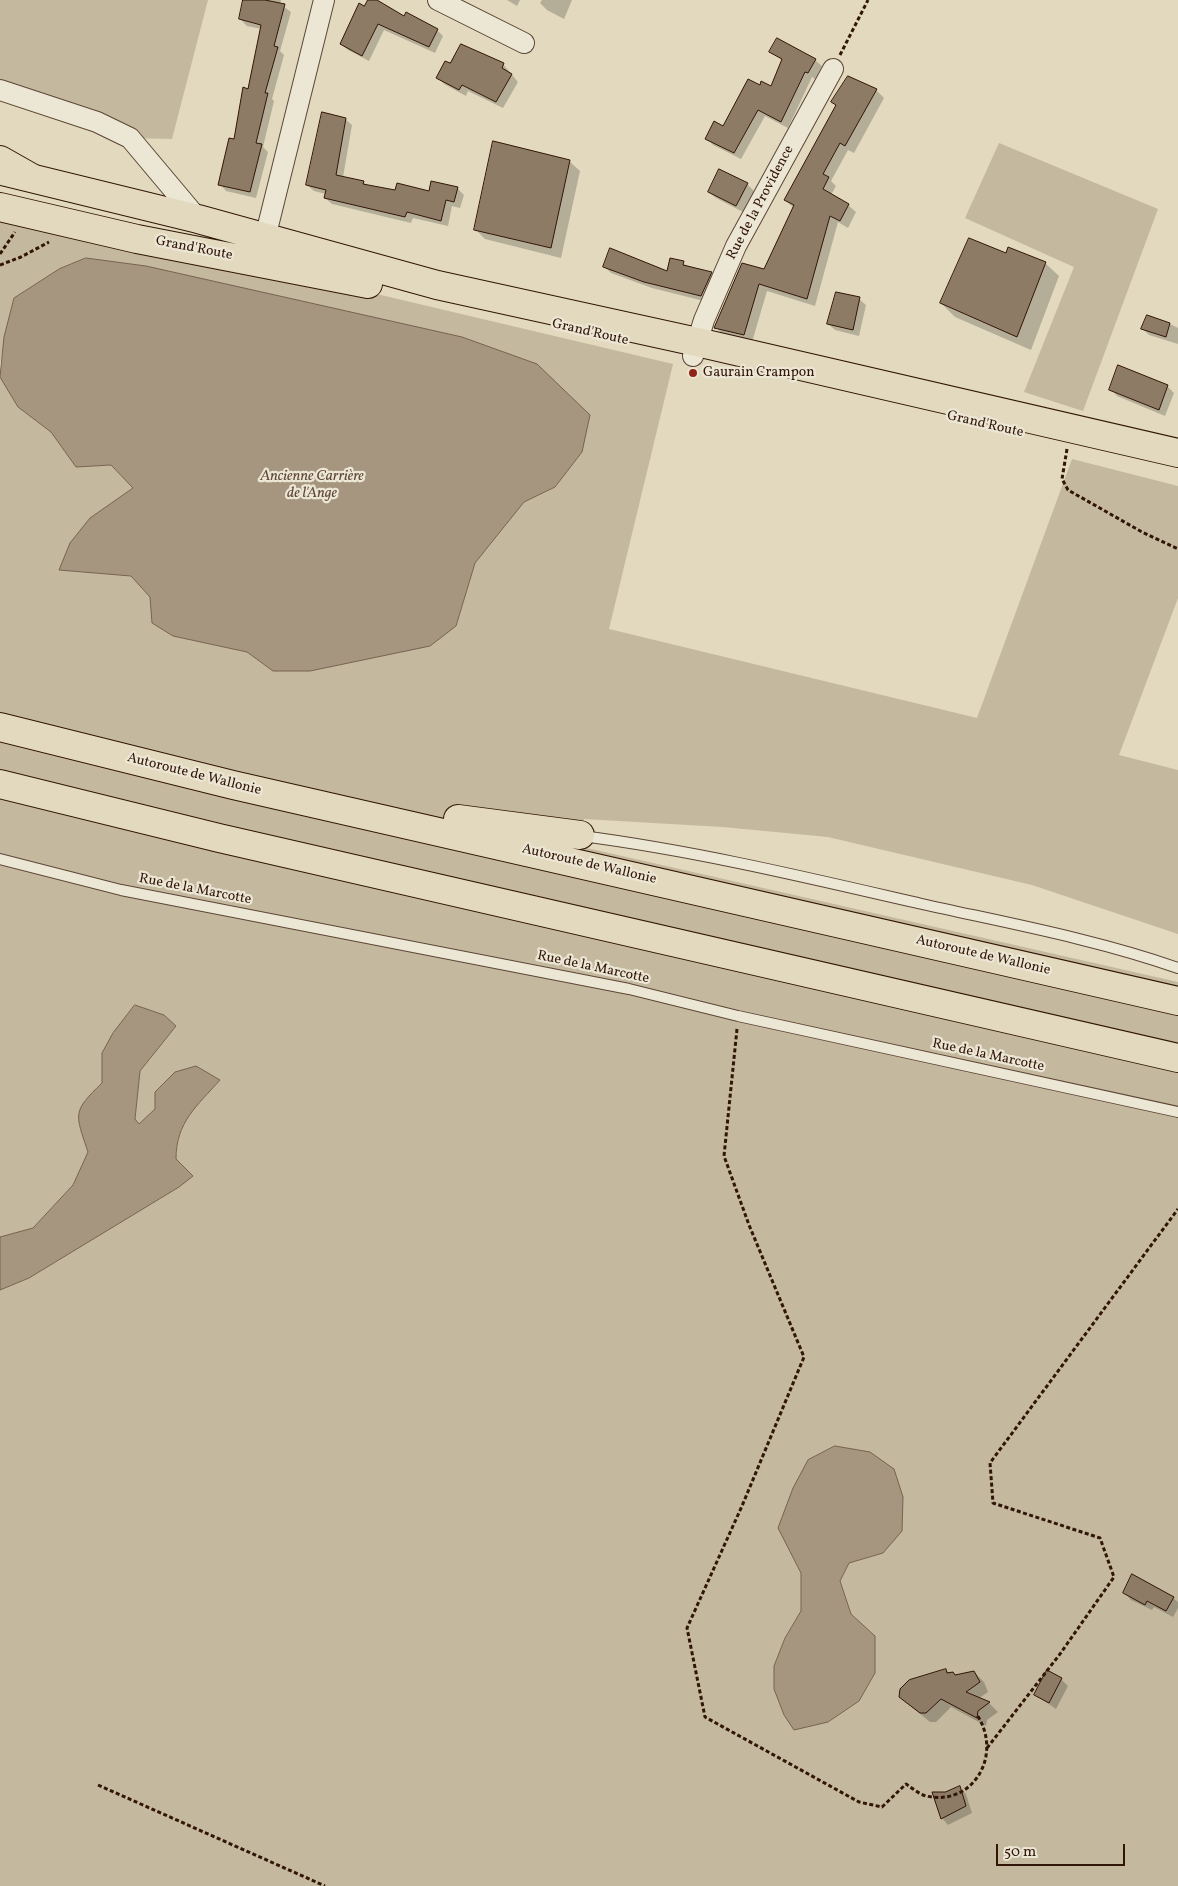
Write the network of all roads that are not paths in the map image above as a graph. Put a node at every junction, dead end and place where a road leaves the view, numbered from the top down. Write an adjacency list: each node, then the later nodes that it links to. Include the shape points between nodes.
1 (324, 0): 11 (street)
2 (438, 0): 3 (street)
3 (524, 43)
4 (833, 69): 12 (street, Rue de la Providence, via 736,246)
5 (0, 90): 9 (street, via 97,122 130,138)
6 (0, 160): 8 (main road)
7 (0, 170): 8 (main road, Grand'Route)
8 (30, 177): 9 (main road, Grand'Route)
9 (198, 218): 11 (main road, Grand'Route)
10 (10, 219): 11 (main road, Grand'Route, via 137,239)
11 (262, 249): 12 (main road, Grand'Route, via 369,284)
12 (695, 349): 13 (main road, Grand'Route); 14 (main road, Grand'Route)
13 (1178, 453)
14 (1178, 470)
15 (0, 727): 17 (main road, Autoroute de Wallonie, via 233,785)
16 (0, 784): 22 (main road, via 229,840)
17 (349, 810): 18 (main road, via 434,816); 21 (main road, Autoroute de Wallonie)
18 (580, 835): 20 (lane, via 704,854 1069,938)
19 (0, 859): 23 (lane, Rue de la Marcotte, via 121,890 629,989 738,1016)
20 (1178, 968)
21 (1178, 1001)
22 (1178, 1058)
23 (1178, 1112)

